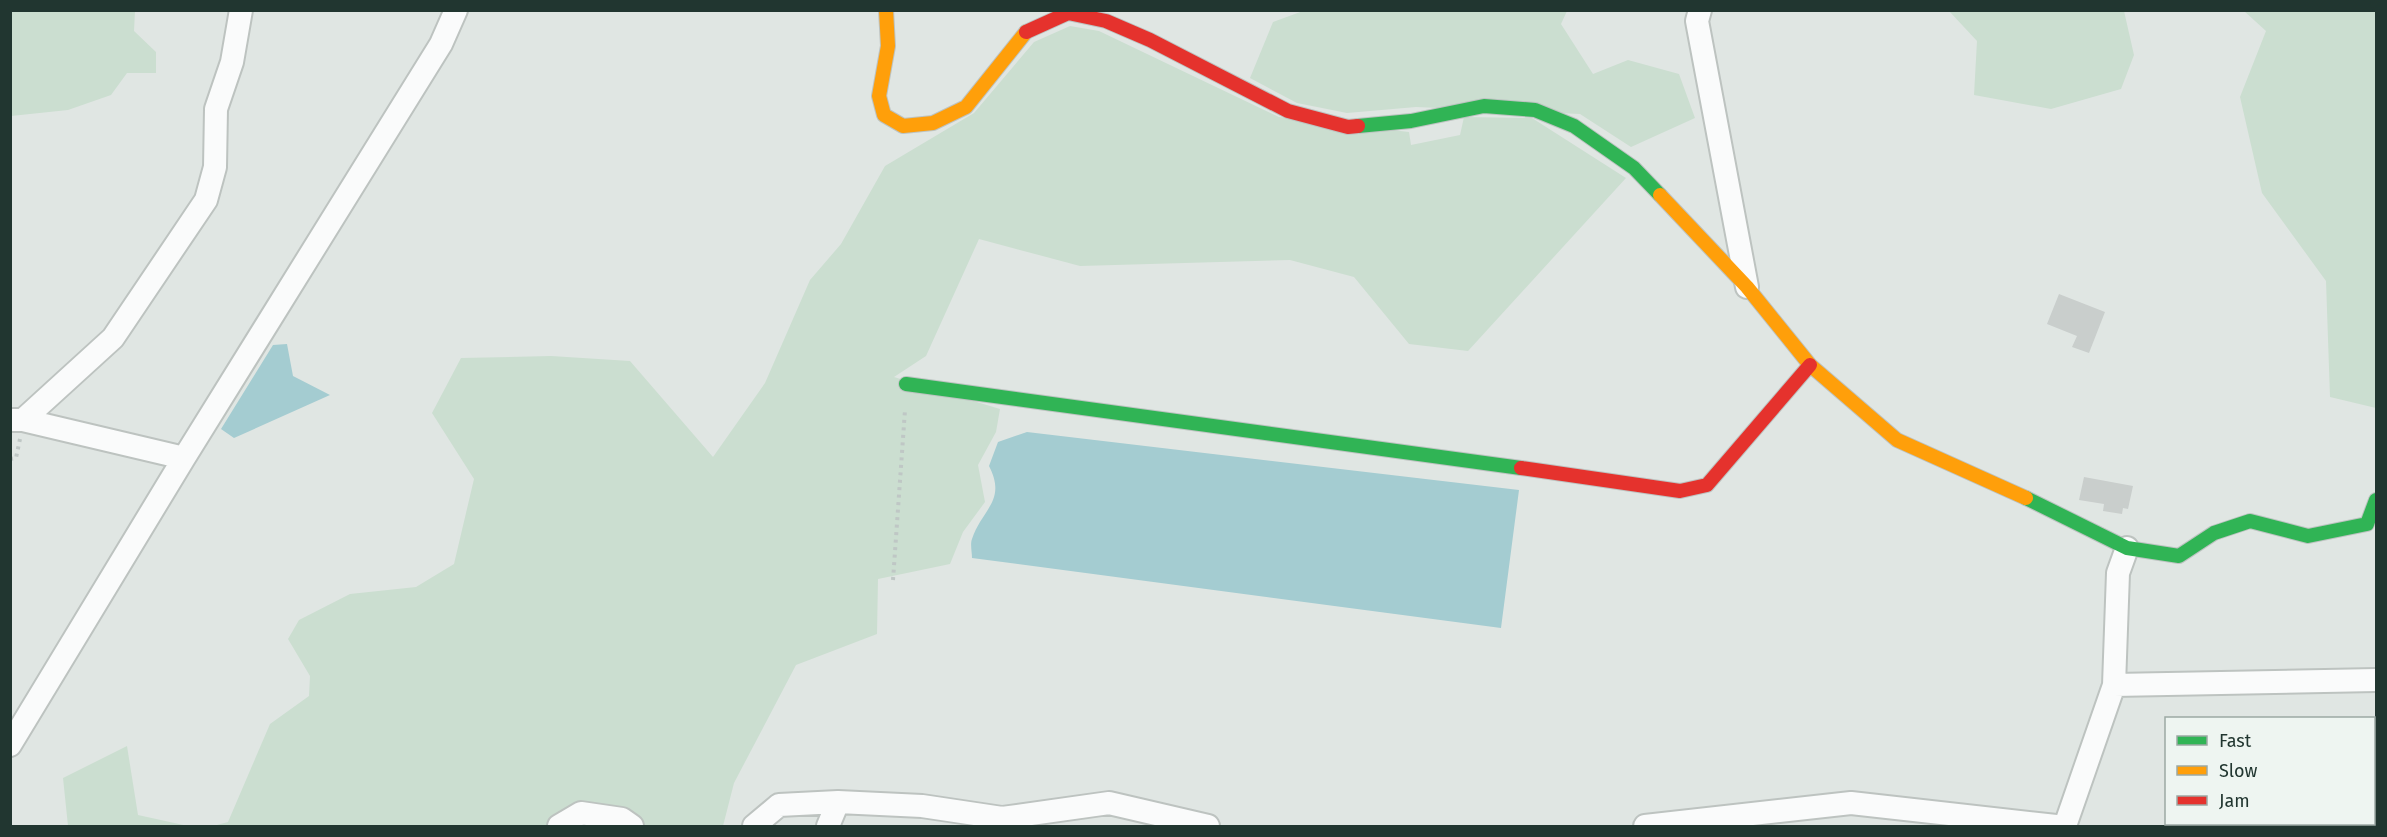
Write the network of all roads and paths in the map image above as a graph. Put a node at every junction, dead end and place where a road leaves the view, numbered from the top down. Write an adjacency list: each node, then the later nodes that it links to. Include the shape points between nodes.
1 (242, 10): 8 (street, via 232,62 216,109 215,167 206,200 113,338)
2 (456, 10): 9 (street, via 441,44)
3 (886, 10): 5 (street, via 888,46 879,96 884,115 903,126 933,123 966,107 1027,31 1068,13 1106,21 1150,40 1288,111 1347,127 1411,121 1484,106 1535,110 1574,126 1634,168)
4 (1700, 10): 5 (street, via 1697,21)
5 (1748, 287): 6 (street)
6 (1810, 365): 7 (street, via 1707,485 1680,491); 11 (street, via 1897,440 2061,514)
7 (906, 384): 12 (path)
8 (17, 420): 9 (street)
9 (184, 458): 15 (street)
10 (2376, 500): 11 (street, via 2367,524 2308,536 2250,521 2214,533 2179,556)
11 (2127, 549): 14 (street, via 2118,573)
12 (893, 580)
13 (2376, 680): 14 (street)
14 (2114, 685): 24 (street)
15 (10, 745)
16 (837, 802): 19 (street, via 779,805); 20 (street); 21 (street, via 922,806 1002,818 1109,803)
17 (559, 826): 18 (street, via 581,813 622,819)
18 (632, 826)
19 (754, 826)
20 (828, 826)
21 (1208, 826)
22 (1645, 826): 23 (street, via 1851,803)
23 (2056, 826)
24 (2065, 826)

